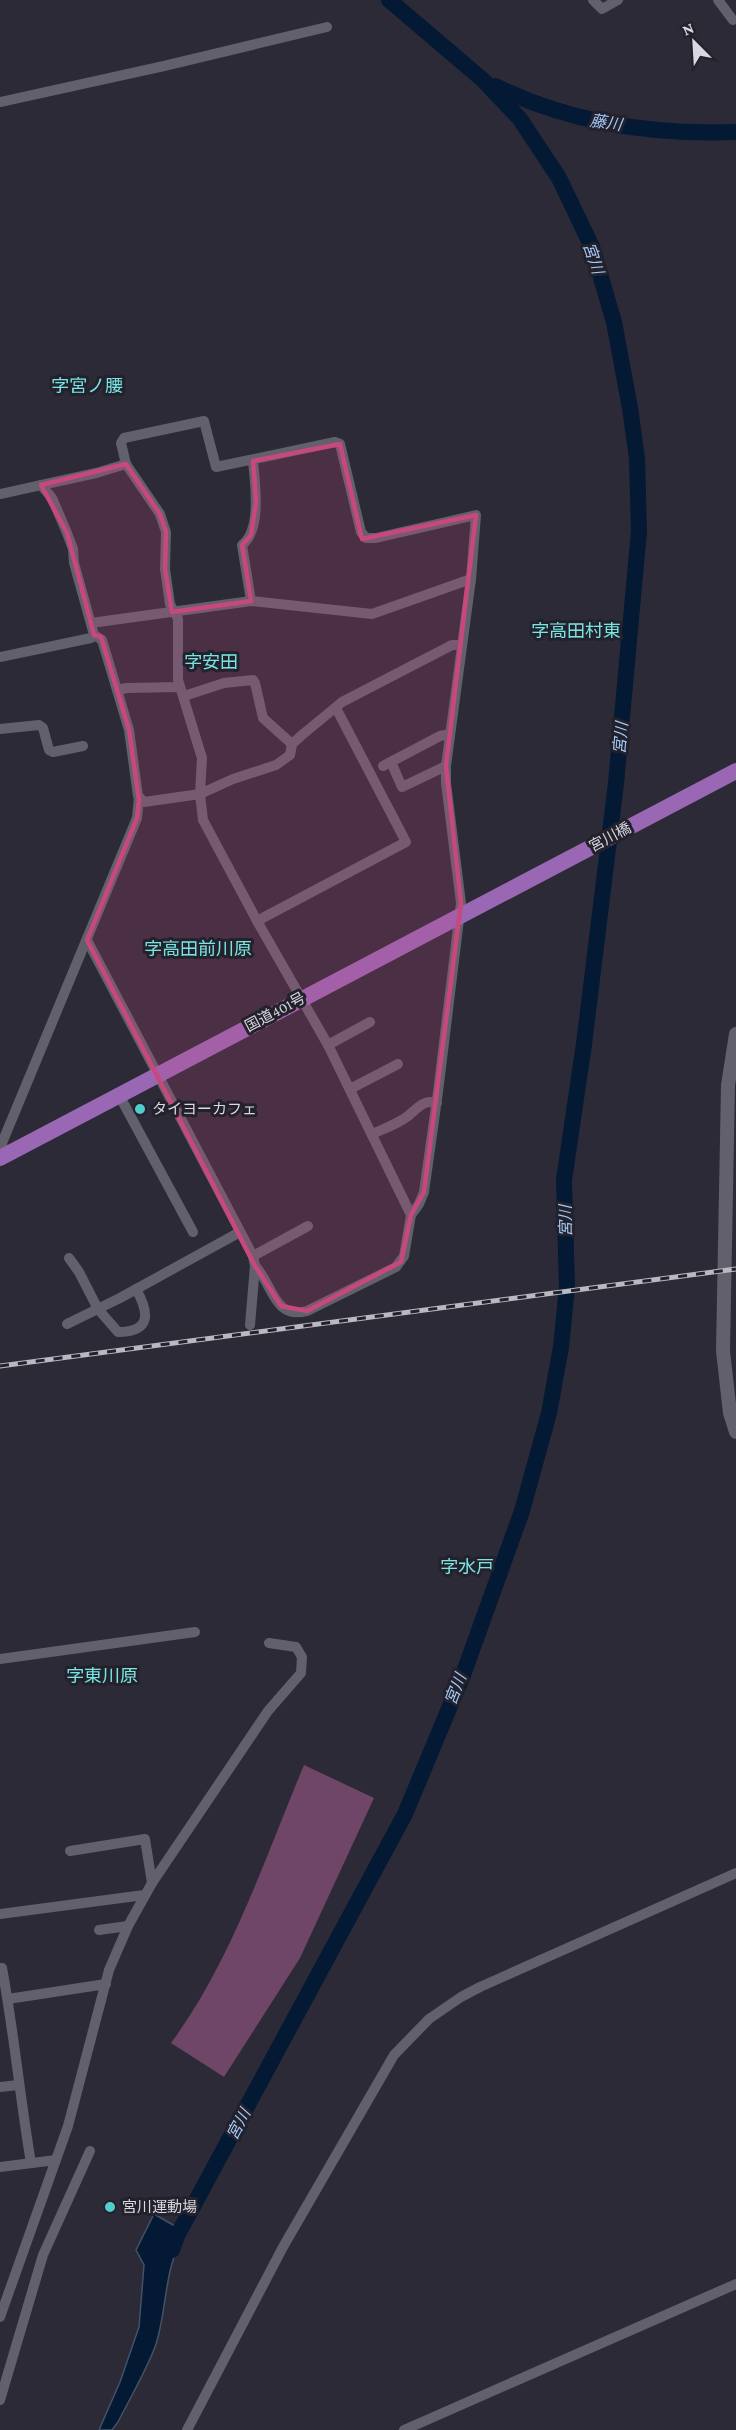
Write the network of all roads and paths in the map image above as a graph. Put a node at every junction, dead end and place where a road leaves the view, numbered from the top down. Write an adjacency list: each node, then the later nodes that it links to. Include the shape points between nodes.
1 (593, 0): 2 (street, via 602,9)
2 (618, 0)
3 (718, 0): 4 (street)
4 (735, 21)
5 (327, 27): 6 (street)
6 (0, 102)
7 (253, 460): 8 (street, via 216,467 204,421 124,438 121,443); 11 (street, via 340,444 361,532 366,538 476,515); 12 (street, via 256,501 251,535 242,545)
8 (126, 464): 9 (street); 13 (street, via 160,514 166,532 167,587)
9 (41, 485): 10 (street); 14 (street, via 52,498 67,533)
10 (0, 494)
11 (471, 579): 12 (street, via 372,614); 16 (street)
12 (250, 601): 13 (street)
13 (175, 612): 14 (street); 19 (street)
14 (91, 623): 15 (street)
15 (94, 635): 17 (street); 18 (street, via 102,640)
16 (461, 645): 20 (street, via 438,652); 22 (street)
17 (0, 657)
18 (117, 690): 19 (street, via 136,687); 28 (street, via 129,730)
19 (182, 692): 23 (street, via 253,680 263,718); 27 (street, via 202,758)
20 (336, 708): 23 (street); 31 (street, via 406,842)
21 (0, 729): 24 (street, via 39,725 53,752)
22 (450, 734): 25 (street); 25 (street, via 387,764 402,787)
23 (292, 744): 27 (street, via 290,755 276,765)
24 (83, 746)
25 (446, 766): 30 (street)
26 (736, 771): 29 (highway, 宮川橋)
27 (200, 794): 28 (street, via 144,802); 31 (street, via 203,820)
28 (139, 797): 32 (street, via 137,818)
29 (551, 869): 30 (highway, 国道401号)
30 (459, 916): 33 (highway, 国道401号); 41 (street)
31 (257, 921): 33 (street)
32 (87, 940): 38 (street); 43 (street, via 2,1143)
33 (302, 998): 36 (street); 38 (highway, 国道401号)
34 (370, 1022): 36 (street)
35 (736, 1034): 54 (street, via 728,1085 723,1351)
36 (328, 1045): 39 (street)
37 (398, 1064): 39 (street)
38 (159, 1074): 40 (highway, 国道401号); 47 (street)
39 (350, 1089): 42 (street)
40 (119, 1095): 43 (highway, 国道401号); 46 (street)
41 (437, 1103): 42 (street, via 431,1101 416,1107 408,1116); 44 (street, via 424,1192)
42 (372, 1134): 44 (street)
43 (2, 1156)
44 (411, 1215): 49 (street, via 404,1256 396,1267 307,1311 295,1312 281,1306)
45 (308, 1226): 49 (street)
46 (193, 1232)
47 (240, 1232): 49 (street); 50 (street)
48 (69, 1258): 51 (street)
49 (254, 1261): 53 (street)
50 (136, 1289): 51 (street); 51 (street, via 147,1315 137,1327 118,1332)
51 (98, 1310): 52 (street)
52 (67, 1324)
53 (250, 1325)
54 (736, 1432)
55 (195, 1632): 57 (street)
56 (269, 1642): 60 (street, via 296,1647 302,1657 302,1673 268,1711)
57 (0, 1659)
58 (70, 1851): 60 (street, via 145,1839)
59 (736, 1873): 77 (street, via 480,1987 447,2006 417,2031 394,2055 354,2122 237,2331)
60 (152, 1883): 61 (street)
61 (144, 1895): 62 (street); 63 (street)
62 (0, 1914)
63 (128, 1926): 64 (street); 66 (street)
64 (99, 1930)
65 (0, 1968): 67 (street)
66 (106, 1984): 67 (street); 71 (street)
67 (8, 1998): 68 (street)
68 (18, 2085): 69 (street); 72 (street)
69 (0, 2087)
70 (90, 2151): 76 (street, via 43,2255)
71 (56, 2160): 72 (street); 75 (street)
72 (30, 2163): 73 (street)
73 (0, 2167)
74 (736, 2283): 78 (street)
75 (0, 2317)
76 (0, 2400)
77 (187, 2430)
78 (404, 2430)

